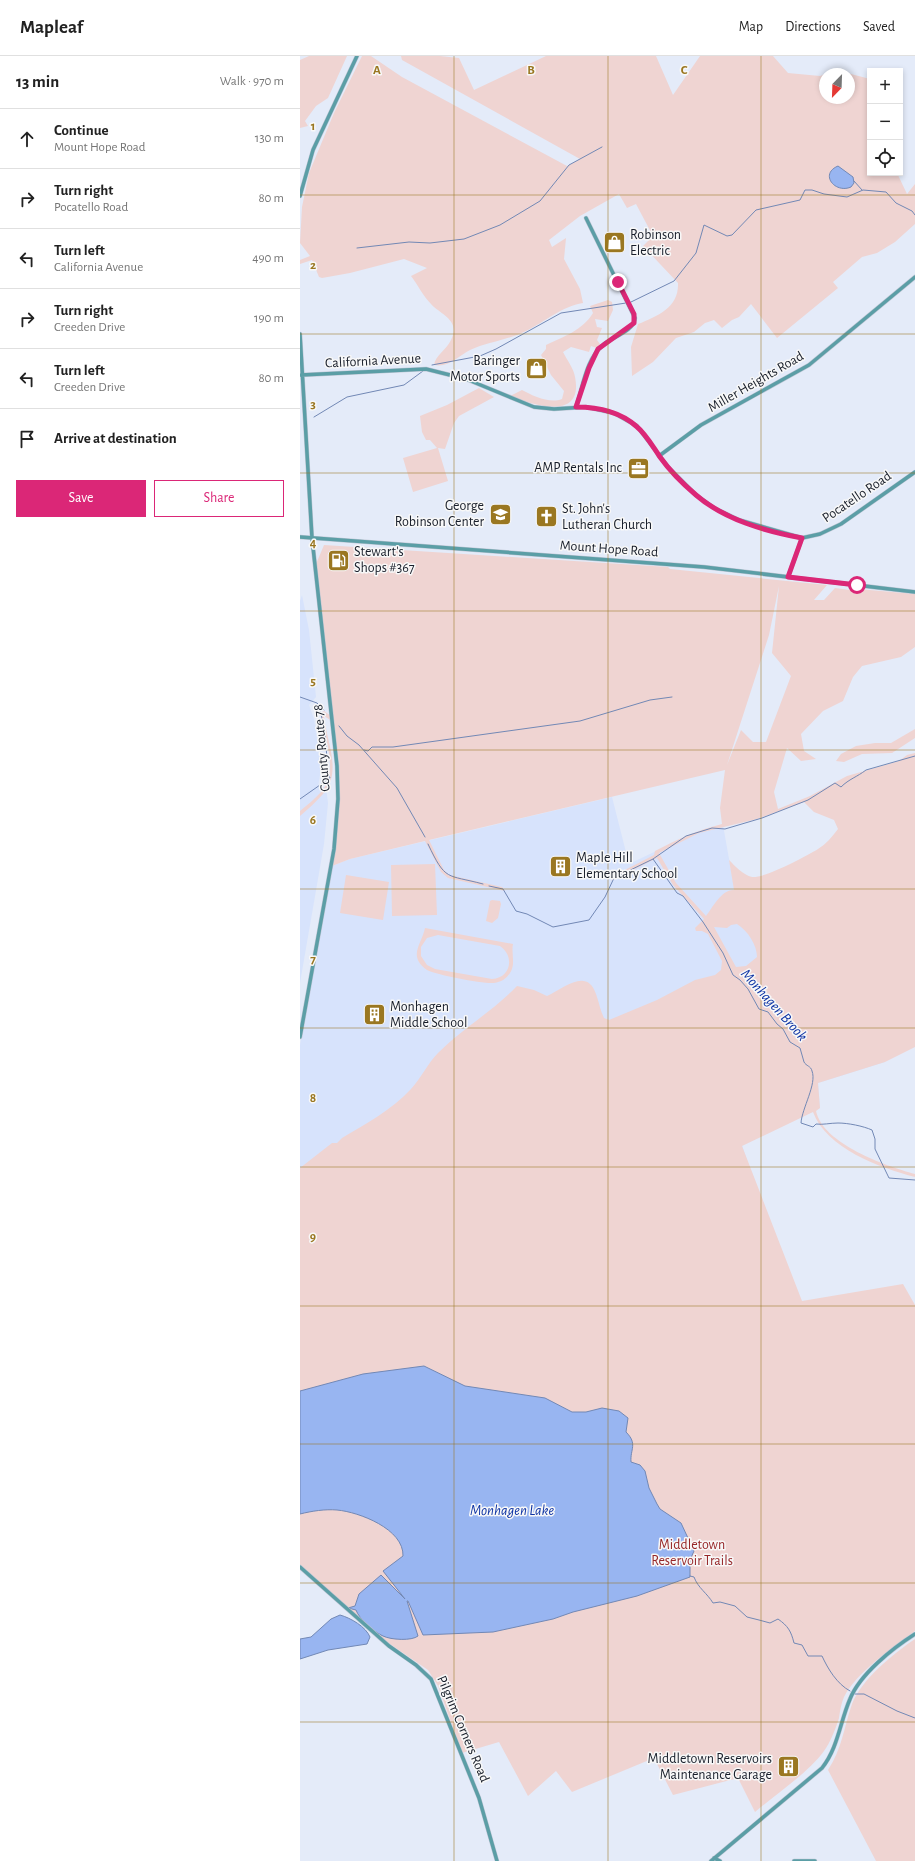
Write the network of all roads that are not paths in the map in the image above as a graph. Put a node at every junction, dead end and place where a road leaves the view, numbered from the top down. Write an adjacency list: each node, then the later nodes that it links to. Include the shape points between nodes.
1 (357, 56): 2 (street, via 313,150)
2 (300, 196)
3 (586, 218): 7 (street, via 634,314 635,321 632,326 598,349)
4 (915, 277): 8 (street, Miller Heights Road, via 809,365 701,426)
5 (300, 334): 6 (street, County Route 78)
6 (301, 375): 7 (street, California Avenue, via 426,369 466,379 534,407); 11 (street, County Route 78)
7 (576, 407): 8 (street, California Avenue, via 601,410 626,419 642,432)
8 (659, 456): 12 (street, California Avenue, via 688,488 714,508 739,520)
9 (915, 472): 12 (street, Pocatello Road, via 841,524 820,534)
10 (300, 537): 11 (street, Mount Hope Road)
11 (312, 538): 13 (street, Mount Hope Road, via 704,567); 15 (street, County Route 78, via 337,766 338,799 334,849)
12 (802, 538): 13 (street)
13 (788, 577): 14 (street, Mount Hope Road)
14 (915, 592)
15 (300, 1037)
16 (300, 1567): 19 (street, Pilgrim Corners Road, via 431,1678 477,1792)
17 (915, 1634): 18 (street, via 862,1680 850,1698 834,1749 822,1768)
18 (712, 1860): 20 (street)
19 (497, 1861)
20 (720, 1861)
21 (794, 1861): 22 (street)
22 (815, 1861)

